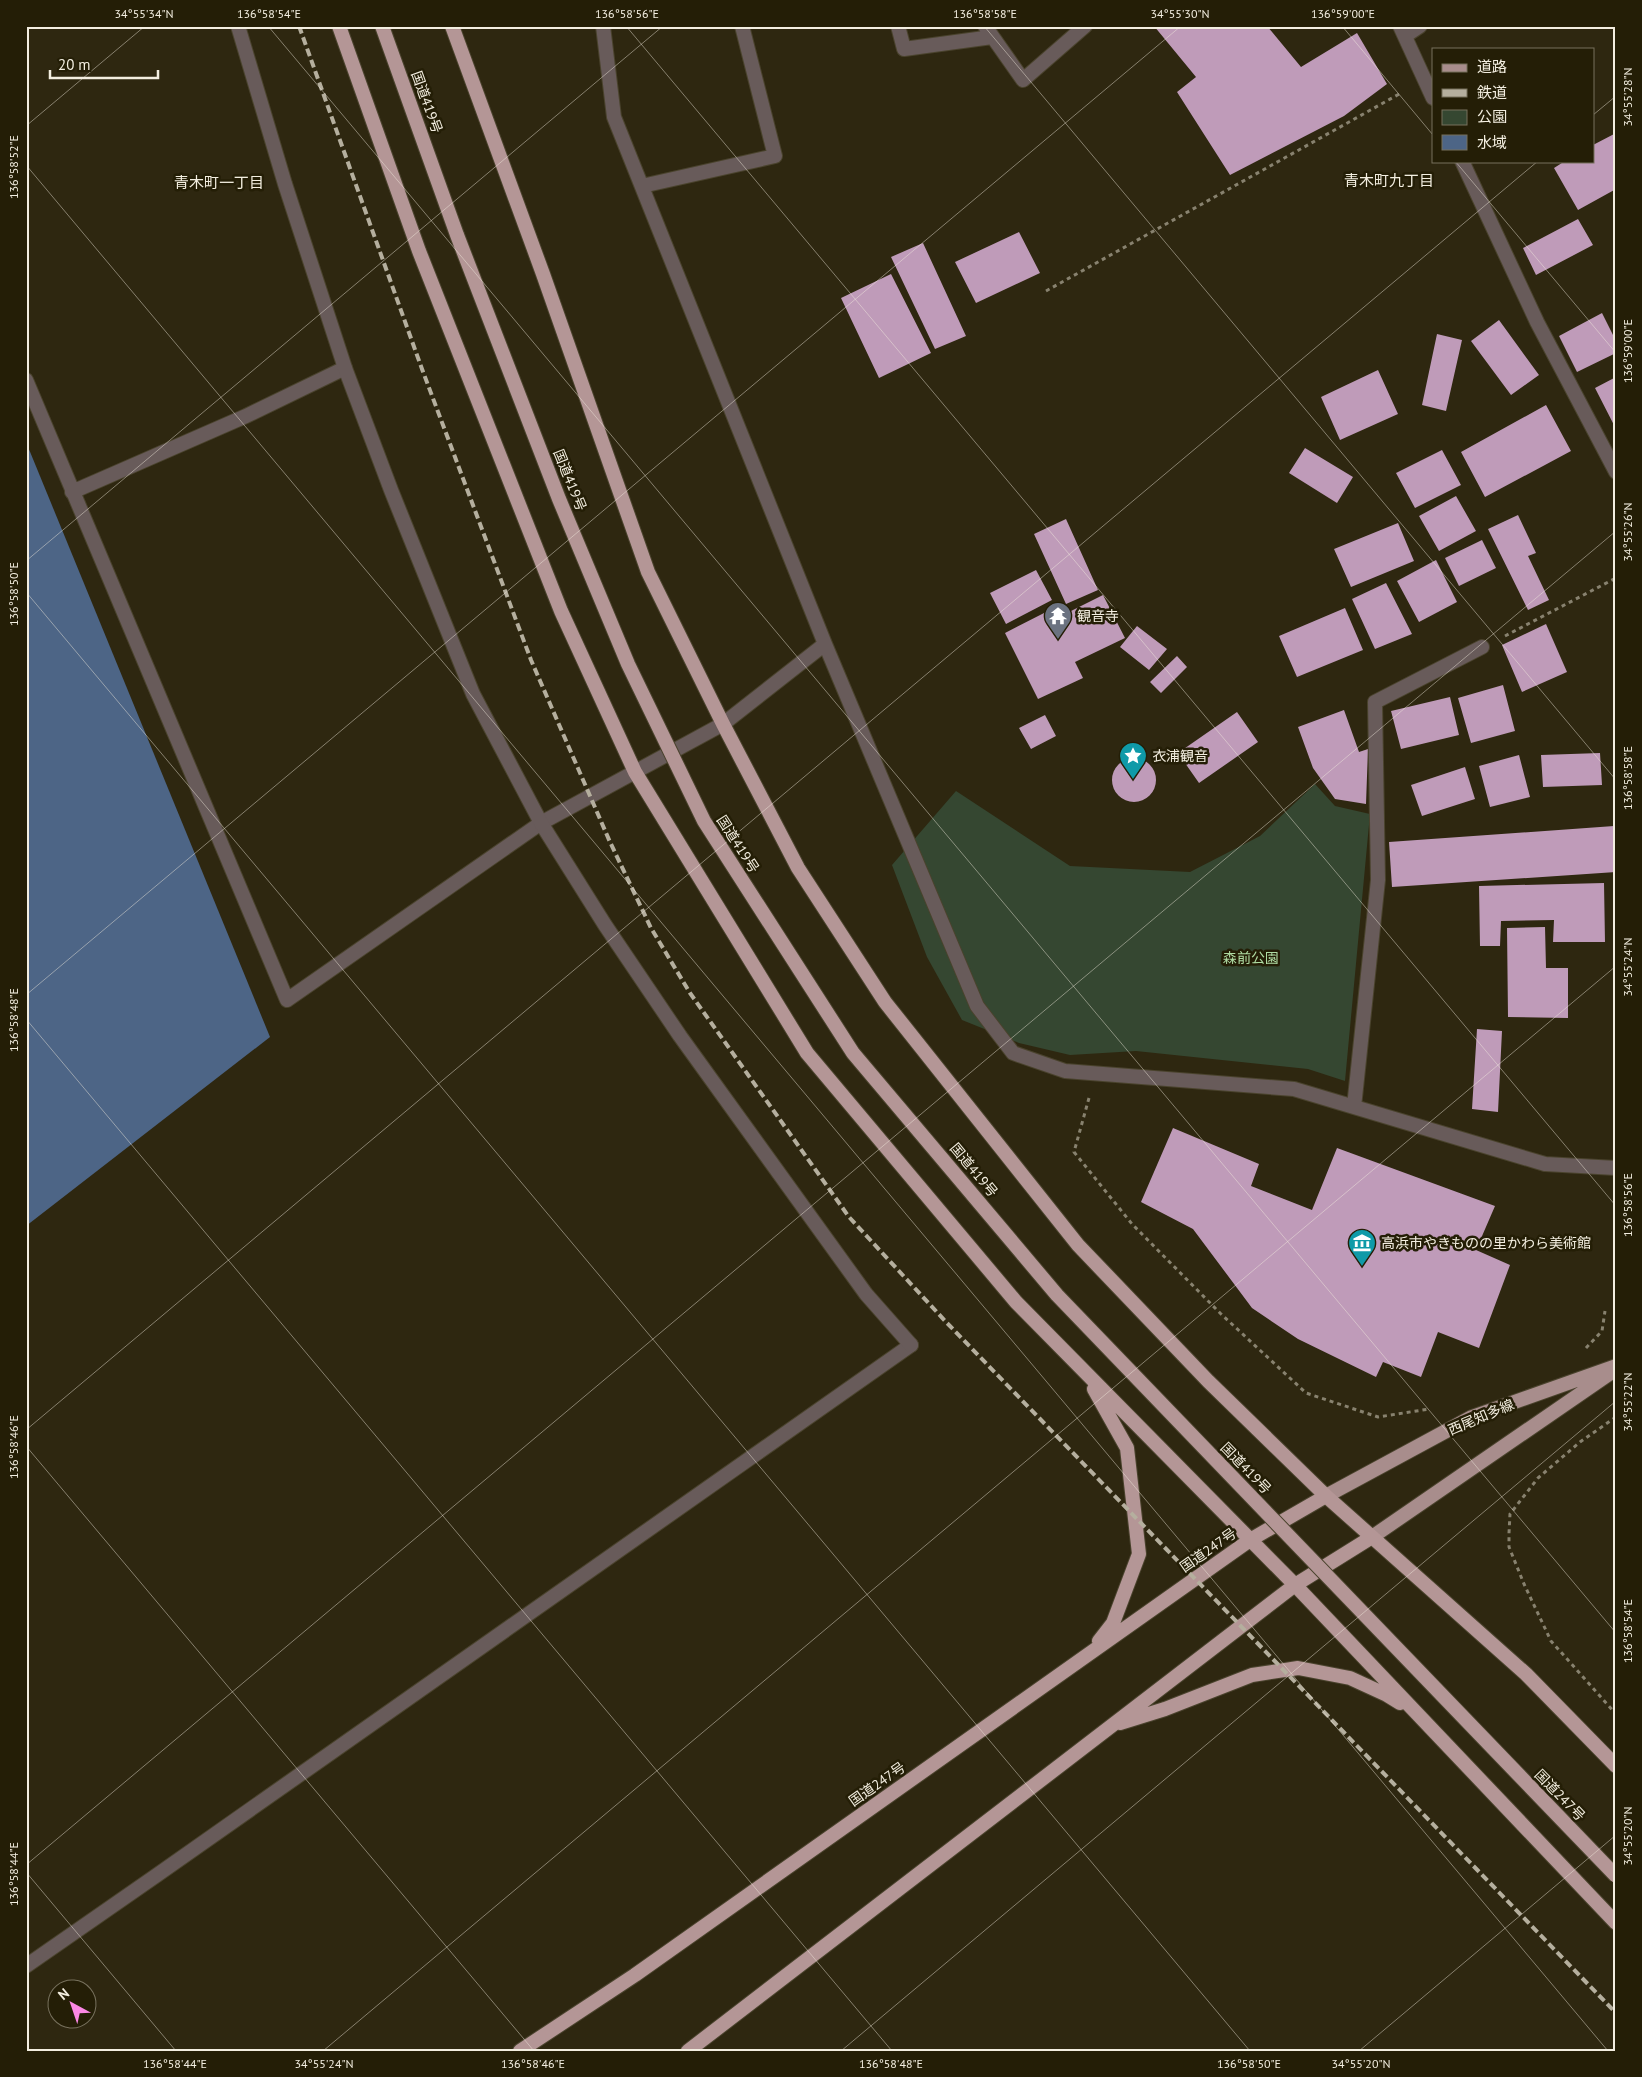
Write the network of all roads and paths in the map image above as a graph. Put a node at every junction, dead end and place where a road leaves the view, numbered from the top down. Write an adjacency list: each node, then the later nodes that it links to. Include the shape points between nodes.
1 (238, 26): 17 (street)
2 (339, 26): 25 (highway, via 419,251 557,602)
3 (382, 26): 39 (highway, 国道419号, bridge, via 457,234 559,499 628,664 704,821 853,1053 1058,1294)
4 (452, 26): 24 (highway, via 648,572)
5 (603, 26): 15 (street, via 614,117)
6 (742, 26): 15 (street, via 774,156)
7 (898, 26): 10 (street, via 904,49)
8 (1085, 26): 10 (street, via 1023,80)
9 (1420, 26): 11 (street)
10 (988, 31)
11 (1402, 31): 12 (street)
12 (1424, 79): 13 (street); 16 (path)
13 (1432, 96)
14 (1462, 162): 19 (street, via 1537,322)
15 (642, 186): 22 (street)
16 (1046, 291)
17 (345, 368): 20 (street, via 246,416); 26 (street, via 473,694)
18 (26, 380): 20 (street)
19 (1616, 472)
20 (72, 492): 26 (street, via 287,1000)
21 (1616, 578): 23 (path)
22 (826, 644): 24 (street); 27 (street, via 977,1006 1013,1052 1065,1071)
23 (1482, 647): 28 (street, via 1375,702 1378,880)
24 (723, 724): 25 (street); 36 (highway, via 798,868 885,1002 1078,1245 1208,1382)
25 (635, 772): 26 (street); 33 (highway, via 807,1053 1016,1302)
26 (541, 823): 48 (street, via 680,1036 866,1294 911,1345)
27 (1096, 1073): 28 (street, via 1294,1089); 34 (path, via 1074,1152 1132,1224 1220,1313 1306,1393 1378,1417)
28 (1354, 1107): 29 (street, via 1545,1164)
29 (1616, 1168)
30 (1605, 1311): 31 (path, via 1602,1331)
31 (1584, 1350)
32 (1616, 1368): 36 (main road, 西尾知多線, via 1472,1417); 37 (main road, 西尾知多線)
33 (1084, 1371): 38 (highway); 41 (highway, via 1128,1448 1139,1554 1113,1624)
34 (1433, 1409)
35 (1616, 1417): 42 (path, via 1538,1478 1510,1514 1509,1533 1510,1547 1520,1575 1552,1641)
36 (1326, 1496): 37 (highway); 38 (highway, 国道247号)
37 (1372, 1538): 40 (highway); 45 (highway, via 1526,1674)
38 (1250, 1540): 40 (highway, 国道247号); 41 (highway, 国道247号)
39 (1294, 1542): 46 (highway, 国道247号, bridge)
40 (1295, 1585): 43 (highway, 国道247号); 44 (highway)
41 (1088, 1655): 49 (highway, 国道247号, via 643,1969)
42 (1616, 1714)
43 (1421, 1718): 44 (highway, via 1387,1695 1350,1678 1298,1668 1252,1675); 47 (highway)
44 (1111, 1726): 50 (highway)
45 (1616, 1766)
46 (1616, 1876)
47 (1616, 1923)
48 (26, 1966)
49 (520, 2051)
50 (688, 2051)

